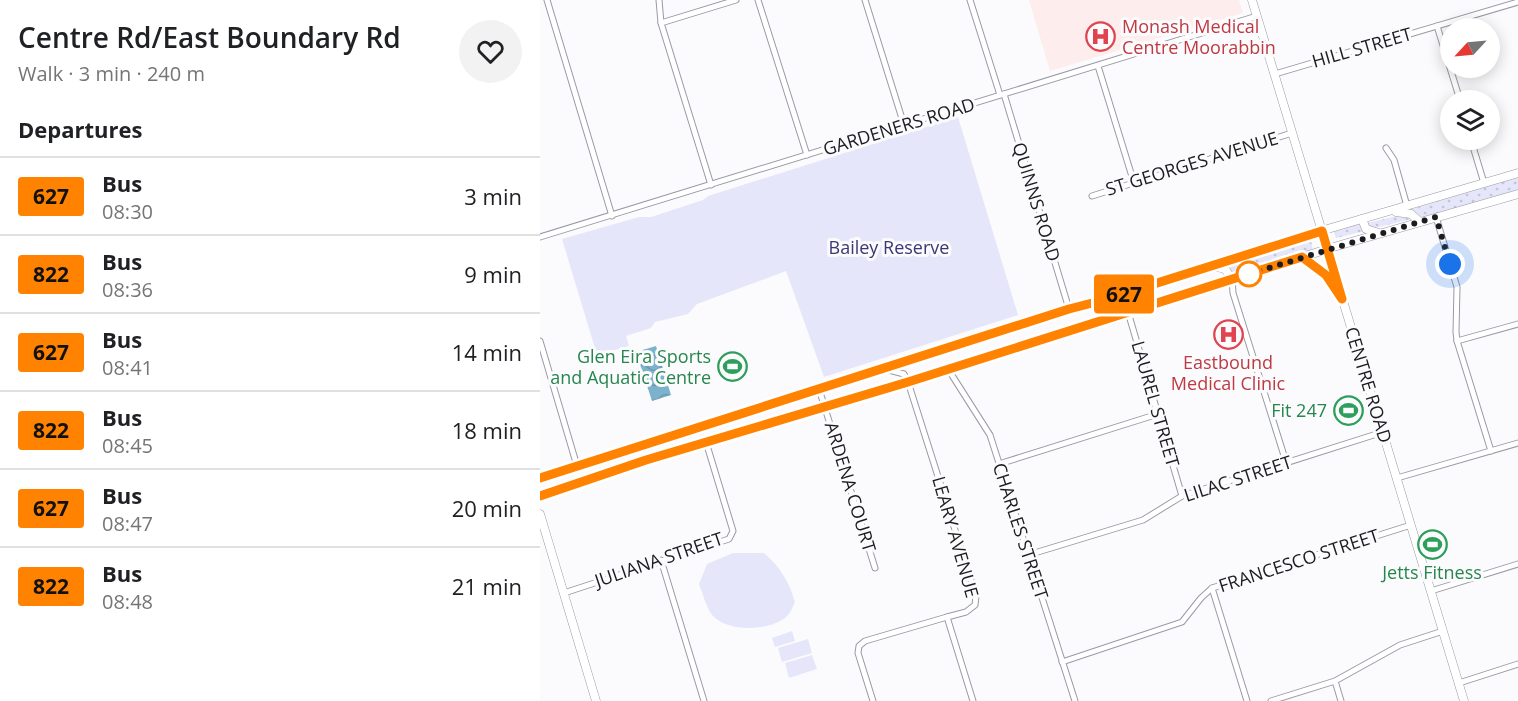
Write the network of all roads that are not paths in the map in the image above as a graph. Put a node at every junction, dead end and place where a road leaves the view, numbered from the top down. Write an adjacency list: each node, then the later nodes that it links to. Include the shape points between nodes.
1 (547, 0): 29 (street)
2 (659, 0): 10 (street)
3 (735, 0): 10 (street)
4 (758, 0): 20 (street)
5 (865, 0): 16 (street)
6 (970, 0): 15 (street, QUINNS ROAD)
7 (1252, 0): 9 (main road, CENTRE ROAD)
8 (1518, 2): 11 (street, HILL STREET)
9 (1257, 16): 12 (street, GARDENERS ROAD); 13 (main road, CENTRE ROAD)
10 (661, 23): 24 (street)
11 (1437, 26): 13 (street, HILL STREET); 14 (street)
12 (1098, 66): 15 (street, GARDENERS ROAD); 22 (street)
13 (1275, 74): 17 (main road, CENTRE ROAD)
14 (1457, 90)
15 (1002, 95): 16 (street, GARDENERS ROAD); 43 (street, QUINNS ROAD)
16 (904, 125): 20 (street, GARDENERS ROAD)
17 (1292, 133): 22 (street, ST GEORGES AVENUE); 33 (main road, CENTRE ROAD)
18 (1386, 148): 27 (street, via 1394,160)
19 (1474, 150): 23 (street)
20 (807, 155): 24 (street, GARDENERS ROAD)
21 (1518, 173): 23 (main road)
22 (1134, 183): 26 (street, ST GEORGES AVENUE)
23 (1484, 183): 27 (main road)
24 (711, 185): 29 (street, GARDENERS ROAD)
25 (1518, 194): 30 (main road)
26 (1092, 196)
27 (1407, 206): 28 (main road)
28 (1383, 213): 31 (main road); 32 (main road, via 1406,213)
29 (612, 216): 35 (street, GARDENERS ROAD)
30 (1436, 217): 32 (main road); 47 (street, via 1457,287)
31 (1362, 219): 33 (main road); 34 (main road, via 1366,229)
32 (1420, 222): 34 (main road)
33 (1322, 231): 36 (main road, CENTRE ROAD); 38 (main road)
34 (1380, 234): 36 (main road)
35 (540, 237)
36 (1328, 249): 37 (main road); 42 (main road, CENTRE ROAD)
37 (1302, 257): 39 (main road); 42 (main road, via 1326,275)
38 (1209, 267): 39 (main road, via 1223,268); 43 (main road)
39 (1232, 279): 40 (main road); 41 (street)
40 (1218, 283): 41 (street); 44 (main road)
41 (1233, 293): 58 (street)
42 (1342, 299): 54 (main road, CENTRE ROAD)
43 (1069, 309): 48 (main road)
44 (1128, 312): 49 (main road); 53 (street, LAUREL STREET)
45 (1518, 324): 47 (street)
46 (540, 341): 60 (street)
47 (1458, 341): 57 (street)
48 (885, 369): 50 (street, via 904,374); 51 (main road)
49 (948, 369): 50 (main road); 59 (street, CHARLES STREET, via 990,435)
50 (908, 382): 52 (main road); 74 (street, LEARY AVENUE, via 976,596 975,605 966,612)
51 (819, 389): 52 (street, ARDENA COURT); 60 (main road)
52 (825, 406): 55 (main road); 70 (street, ARDENA COURT)
53 (1158, 414): 59 (street); 64 (street, LAUREL STREET)
54 (1383, 432): 58 (street, LILAC STREET); 62 (main road, CENTRE ROAD)
55 (706, 442): 63 (main road); 68 (street, JULIANA STREET, via 733,531 729,539)
56 (1518, 443): 57 (street)
57 (1491, 451): 62 (street)
58 (1286, 462): 64 (street, LILAC STREET)
59 (999, 464): 67 (street, CHARLES STREET)
60 (577, 466): 61 (main road)
61 (540, 478)
62 (1397, 478): 66 (main road, CENTRE ROAD)
63 (540, 496)
64 (1182, 496): 67 (street, LILAC STREET, via 1143,520)
65 (540, 514): 73 (main road)
66 (1411, 525): 71 (street, FRANCESCO STREET); 72 (main road, CENTRE ROAD)
67 (1028, 555): 76 (street, CHARLES STREET)
68 (661, 560): 73 (street, JULIANA STREET); 81 (street)
69 (1518, 564): 72 (street)
70 (875, 568)
71 (1212, 588): 76 (street, FRANCESCO STREET, via 1182,622); 85 (street)
72 (1431, 591): 75 (main road, CENTRE ROAD)
73 (564, 593): 80 (main road)
74 (947, 617): 82 (street, via 859,646); 83 (street, LEARY AVENUE)
75 (1443, 631): 78 (street, via 1400,645); 79 (main road, CENTRE ROAD)
76 (1062, 662): 84 (street, CHARLES STREET)
77 (1518, 664): 79 (street)
78 (1335, 681): 86 (street); 87 (street)
79 (1459, 683): 88 (main road, CENTRE ROAD)
80 (596, 701)
81 (704, 701)
82 (873, 701)
83 (973, 701)
84 (1075, 701)
85 (1247, 701)
86 (1271, 701)
87 (1341, 701)
88 (1464, 701)

